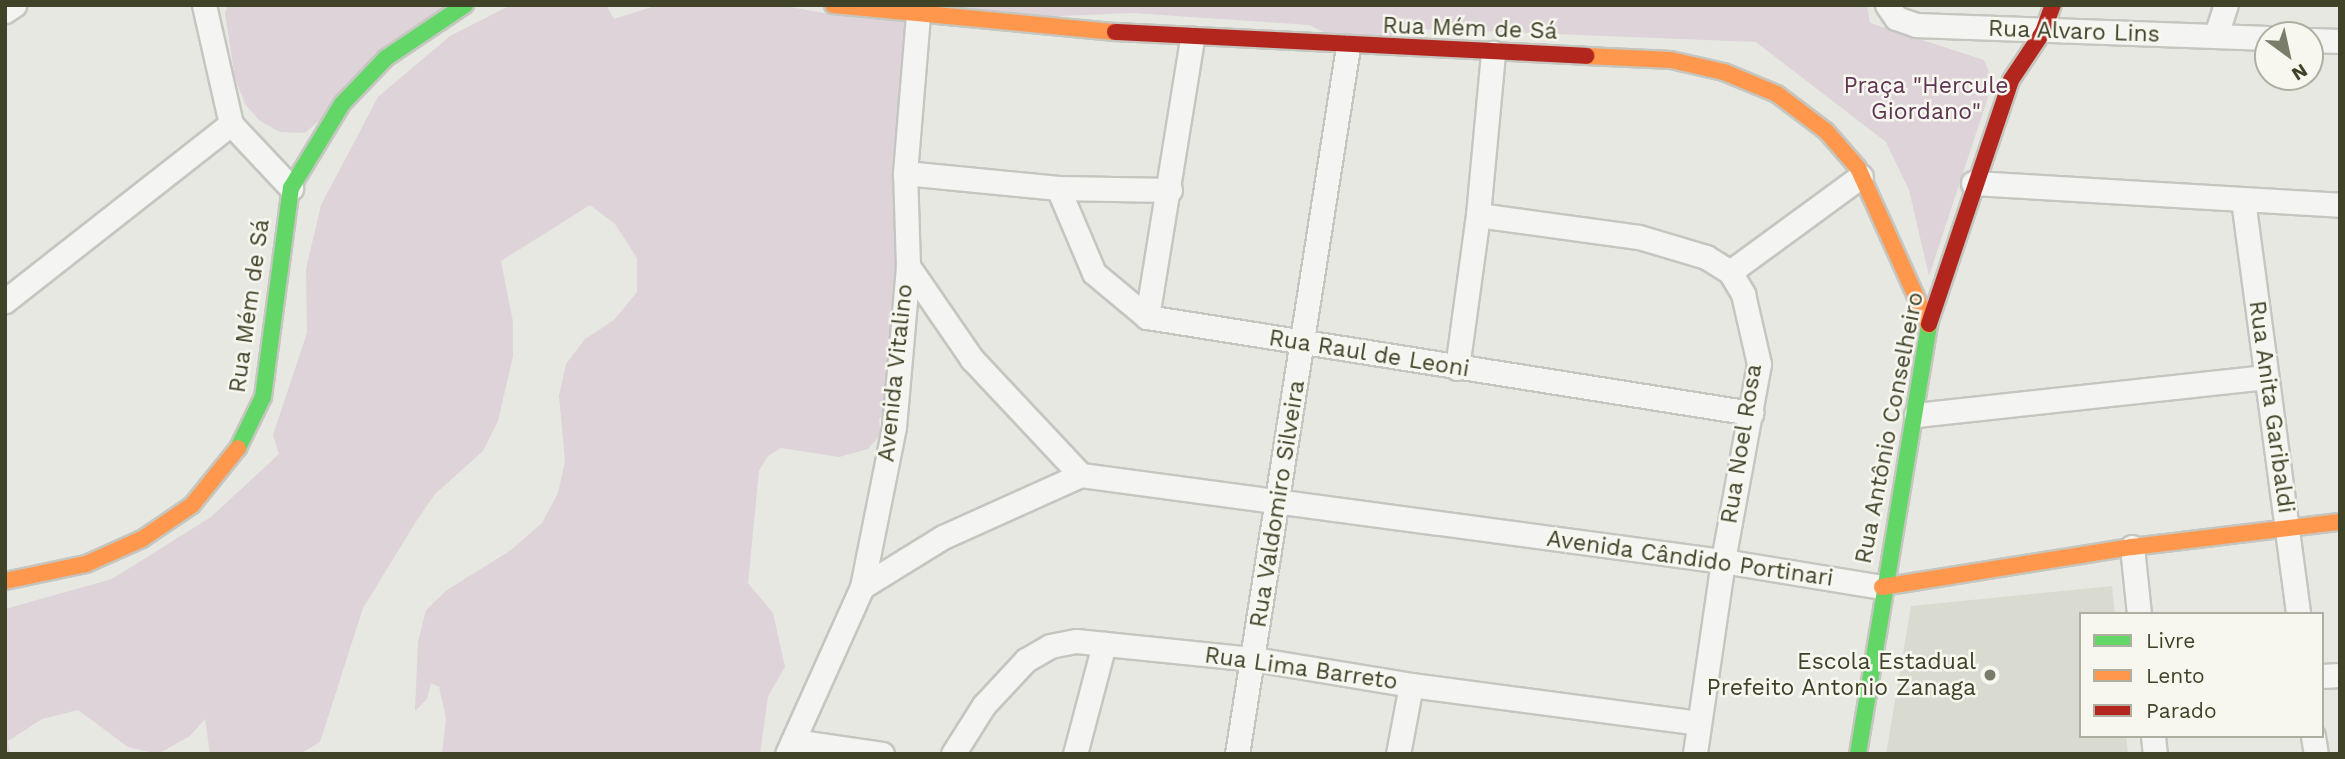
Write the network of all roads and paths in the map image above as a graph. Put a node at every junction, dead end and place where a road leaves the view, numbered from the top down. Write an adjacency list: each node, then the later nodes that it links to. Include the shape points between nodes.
1 (14, 5): 8 (street)
2 (204, 5): 16 (street)
3 (465, 5): 20 (street, Rua Mém de Sá, via 386,58 342,104)
4 (833, 5): 9 (street, Rua Mém de Sá)
5 (1888, 5): 10 (street, Rua Alvaro Lins, via 1896,18 1916,26)
6 (2053, 5): 10 (street, Rua Antônio Conselheiro)
7 (2226, 5): 11 (street)
8 (5, 11)
9 (918, 16): 13 (street, Rua Mém de Sá); 17 (street, Avenida Vitalino)
10 (2043, 32): 11 (street, Rua Alvaro Lins); 19 (street, Rua Antônio Conselheiro, via 2011,80)
11 (2216, 35): 12 (street, Rua Alvaro Lins)
12 (2254, 37)
13 (1192, 39): 14 (street, Rua Mém de Sá); 22 (street)
14 (1348, 47): 15 (street, Rua Mém de Sá); 31 (street, Rua Valdomiro Silveira)
15 (1493, 53): 18 (street, Rua Mém de Sá, via 1671,60 1724,72 1777,94 1826,131); 25 (street)
16 (231, 124): 20 (street); 28 (street)
17 (905, 173): 21 (street); 26 (street, Avenida Vitalino)
18 (1861, 176): 27 (street); 30 (street, Rua Mém de Sá)
19 (1973, 183): 23 (street); 30 (street, Rua Antônio Conselheiro)
20 (291, 188): 42 (street, Rua Mém de Sá, via 263,397 243,441 192,505 142,539 86,564)
21 (1058, 188): 22 (street); 29 (street, Rua Raul de Leoni, via 1094,273)
22 (1170, 190): 29 (street)
23 (2244, 200): 24 (street); 33 (street, Rua Anita Garibaldi)
24 (2340, 205)
25 (1478, 215): 27 (street, via 1639,237 1706,257); 32 (street)
26 (908, 266): 36 (street, via 972,359); 43 (street, Avenida Vitalino, via 894,427)
27 (1730, 272): 34 (street, Rua Noel Rosa, via 1743,294 1759,365)
28 (5, 301)
29 (1147, 317): 31 (street, Rua Raul de Leoni)
30 (1929, 325): 35 (street, Rua Antônio Conselheiro)
31 (1303, 344): 32 (street, Rua Raul de Leoni); 37 (street, Rua Valdomiro Silveira)
32 (1457, 368): 34 (street, Rua Raul de Leoni)
33 (2266, 377): 35 (street); 39 (street, Rua Anita Garibaldi)
34 (1751, 413): 41 (street, Rua Noel Rosa)
35 (1916, 415): 44 (street, Rua Antônio Conselheiro)
36 (1080, 475): 37 (street, Avenida Cândido Portinari); 43 (street, via 943,537)
37 (1279, 505): 41 (street, Avenida Cândido Portinari); 48 (street, Rua Valdomiro Silveira)
38 (2340, 522): 39 (street, Avenida Cândido Portinari)
39 (2287, 528): 40 (street, Avenida Cândido Portinari); 46 (street, Rua Anita Garibaldi)
40 (2132, 547): 44 (street, Avenida Cândido Portinari); 45 (street)
41 (1723, 562): 44 (street, Avenida Cândido Portinari); 50 (street, Rua Noel Rosa)
42 (5, 581)
43 (862, 587): 51 (street, Avenida Vitalino)
44 (1882, 587): 58 (street, Rua Antônio Conselheiro)
45 (2139, 612)
46 (2298, 612)
47 (1104, 644): 48 (street, Rua Lima Barreto); 53 (street, Rua Lima Barreto, via 1076,641 1050,646 1026,660 984,705); 54 (street)
48 (1254, 659): 49 (street, Rua Lima Barreto); 55 (street, Rua Valdomiro Silveira)
49 (1411, 685): 50 (street, Rua Lima Barreto); 56 (street)
50 (1699, 723): 57 (street, Rua Noel Rosa)
51 (790, 747): 52 (street)
52 (882, 754)
53 (953, 754)
54 (1075, 754)
55 (1237, 754)
56 (1398, 754)
57 (1695, 754)
58 (1858, 754)

